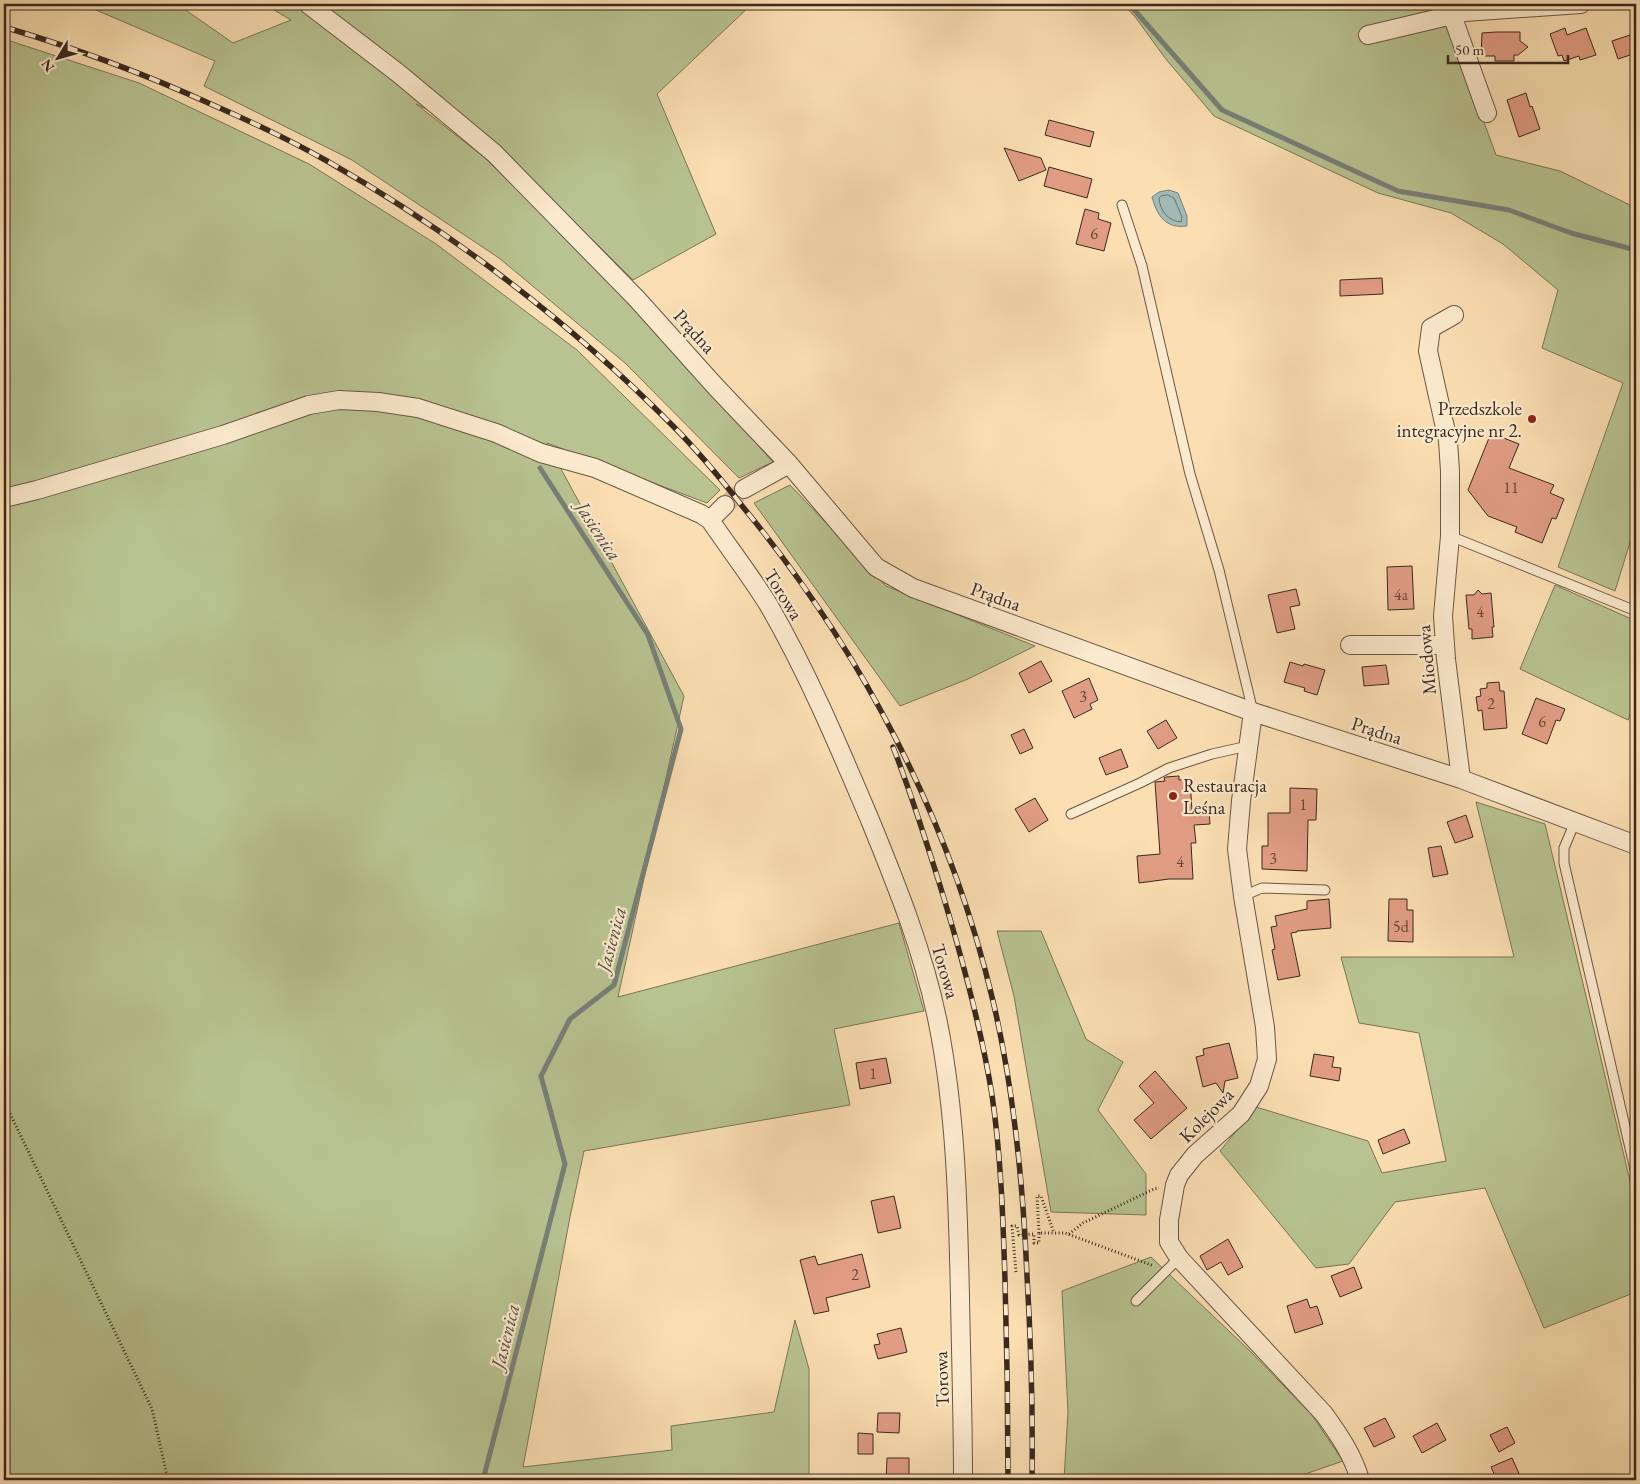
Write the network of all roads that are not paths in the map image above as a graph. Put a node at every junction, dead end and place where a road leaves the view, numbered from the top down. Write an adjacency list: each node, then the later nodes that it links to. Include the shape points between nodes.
1 (308, 4): 8 (street, Prądna, via 494,153 637,299)
2 (1581, 4): 3 (street)
3 (1442, 12): 4 (street); 5 (street)
4 (1368, 35)
5 (1487, 113)
6 (1122, 205): 17 (lane, via 1142,266 1190,474 1219,570)
7 (1454, 315): 13 (street, Miodowa, via 1431,328 1428,351 1448,441)
8 (789, 464): 9 (street); 17 (street, Prądna, via 876,567 913,588)
9 (744, 489)
10 (4, 498): 12 (street, via 223,435 309,405 339,400 418,408 496,433 541,453 603,472 694,510)
11 (725, 505): 12 (street)
12 (710, 520): 28 (street, Torowa, via 767,602 822,707 888,863 925,972 938,1022 953,1129)
13 (1450, 536): 14 (lane); 16 (street, Miodowa, via 1442,616)
14 (1636, 611)
15 (1350, 645): 16 (street)
16 (1444, 645): 19 (street, Miodowa)
17 (1253, 712): 18 (street, Kolejowa); 19 (street, Prądna)
18 (1248, 746): 20 (lane, via 1168,768); 24 (street, Kolejowa, via 1237,848)
19 (1461, 779): 21 (street, Prądna)
20 (1071, 814)
21 (1575, 822): 22 (street, Prądna); 25 (lane, via 1564,848 1564,863)
22 (1636, 845)
23 (1325, 890): 24 (lane, via 1262,888)
24 (1243, 896): 26 (street, Kolejowa, via 1265,1027 1267,1059 1259,1086 1241,1114 1195,1155 1179,1175 1169,1220 1169,1242)
25 (1636, 1174)
26 (1179, 1258): 27 (lane); 29 (street, Kolejowa, via 1324,1414 1342,1440)
27 (1136, 1301)
28 (963, 1480)
29 (1360, 1480)

